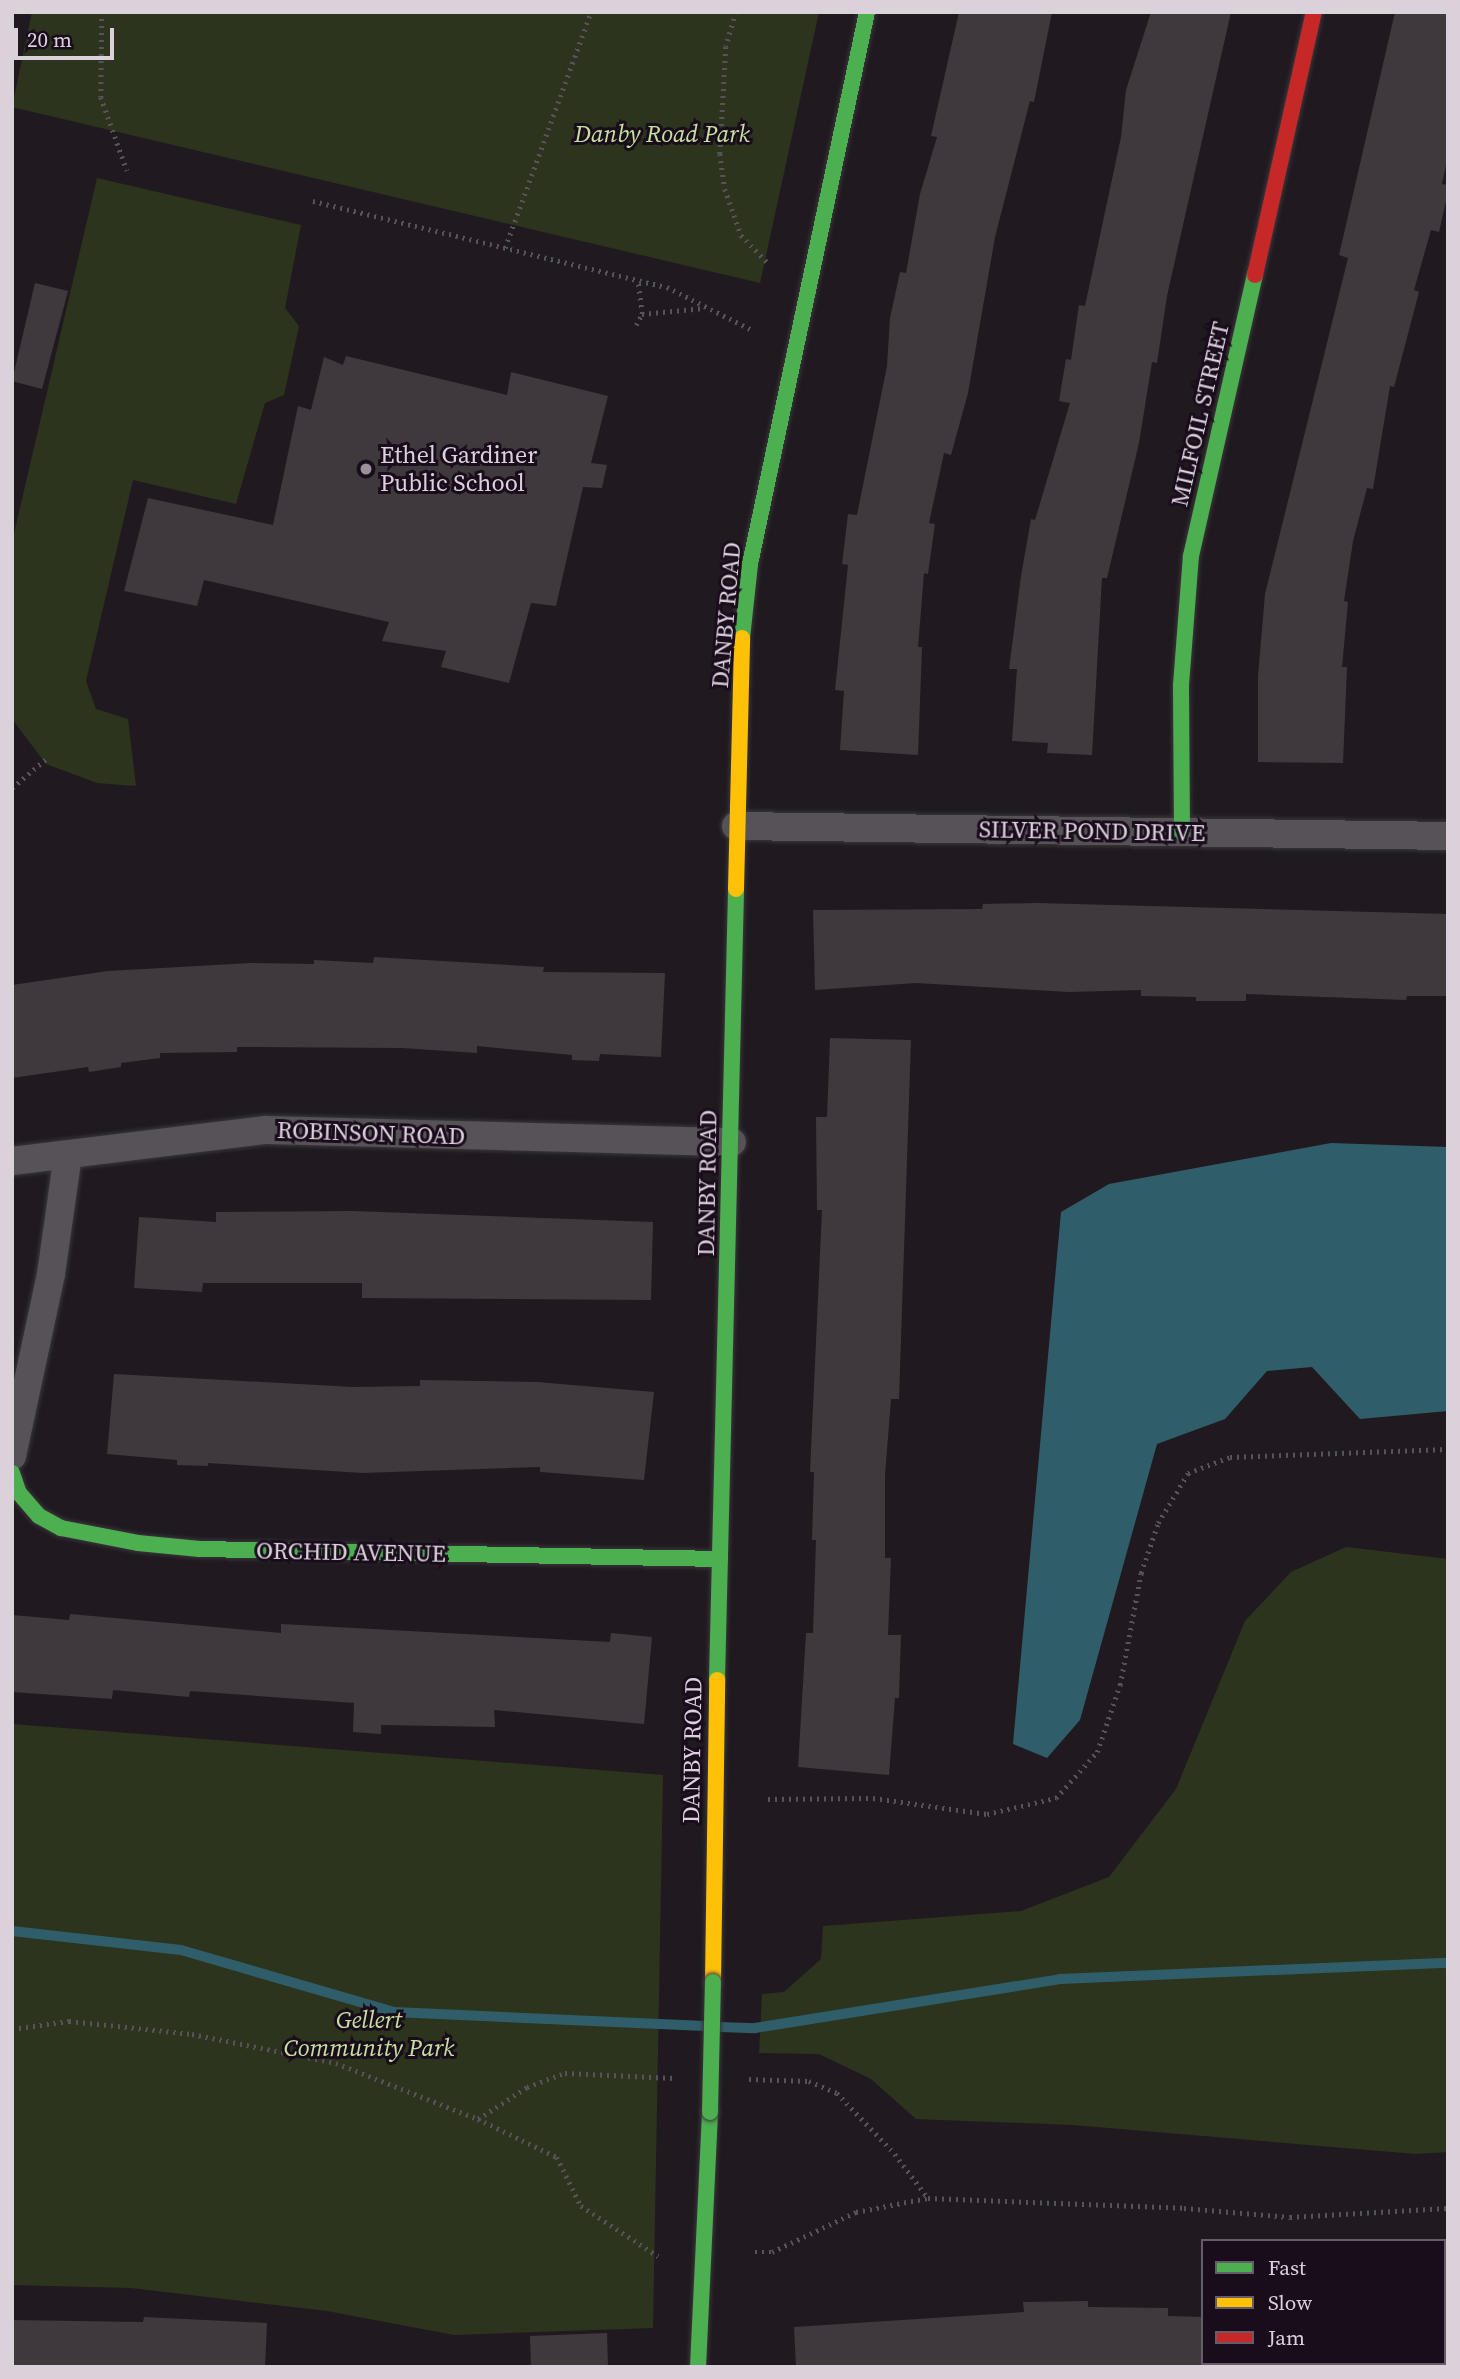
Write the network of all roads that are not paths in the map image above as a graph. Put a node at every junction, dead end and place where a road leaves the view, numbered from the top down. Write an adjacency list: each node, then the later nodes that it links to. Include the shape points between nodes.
1 (867, 12): 3 (street, DANBY ROAD, via 750,564)
2 (1314, 12): 4 (street, MILFOIL STREET, via 1191,556 1181,685)
3 (736, 826): 4 (street, SILVER POND DRIVE); 6 (street, DANBY ROAD)
4 (1182, 832): 5 (street, SILVER POND DRIVE)
5 (1448, 836)
6 (732, 1142): 7 (street, ROBINSON ROAD, via 266,1130); 11 (street, DANBY ROAD)
7 (68, 1154): 8 (street, ROBINSON ROAD); 9 (street, via 51,1274)
8 (12, 1161)
9 (12, 1456)
10 (12, 1473): 11 (street, ORCHID AVENUE, via 19,1493 38,1516 61,1528 138,1543 200,1549)
11 (720, 1559): 12 (street, DANBY ROAD, bridge, via 710,1917 710,2112)
12 (698, 2367)

